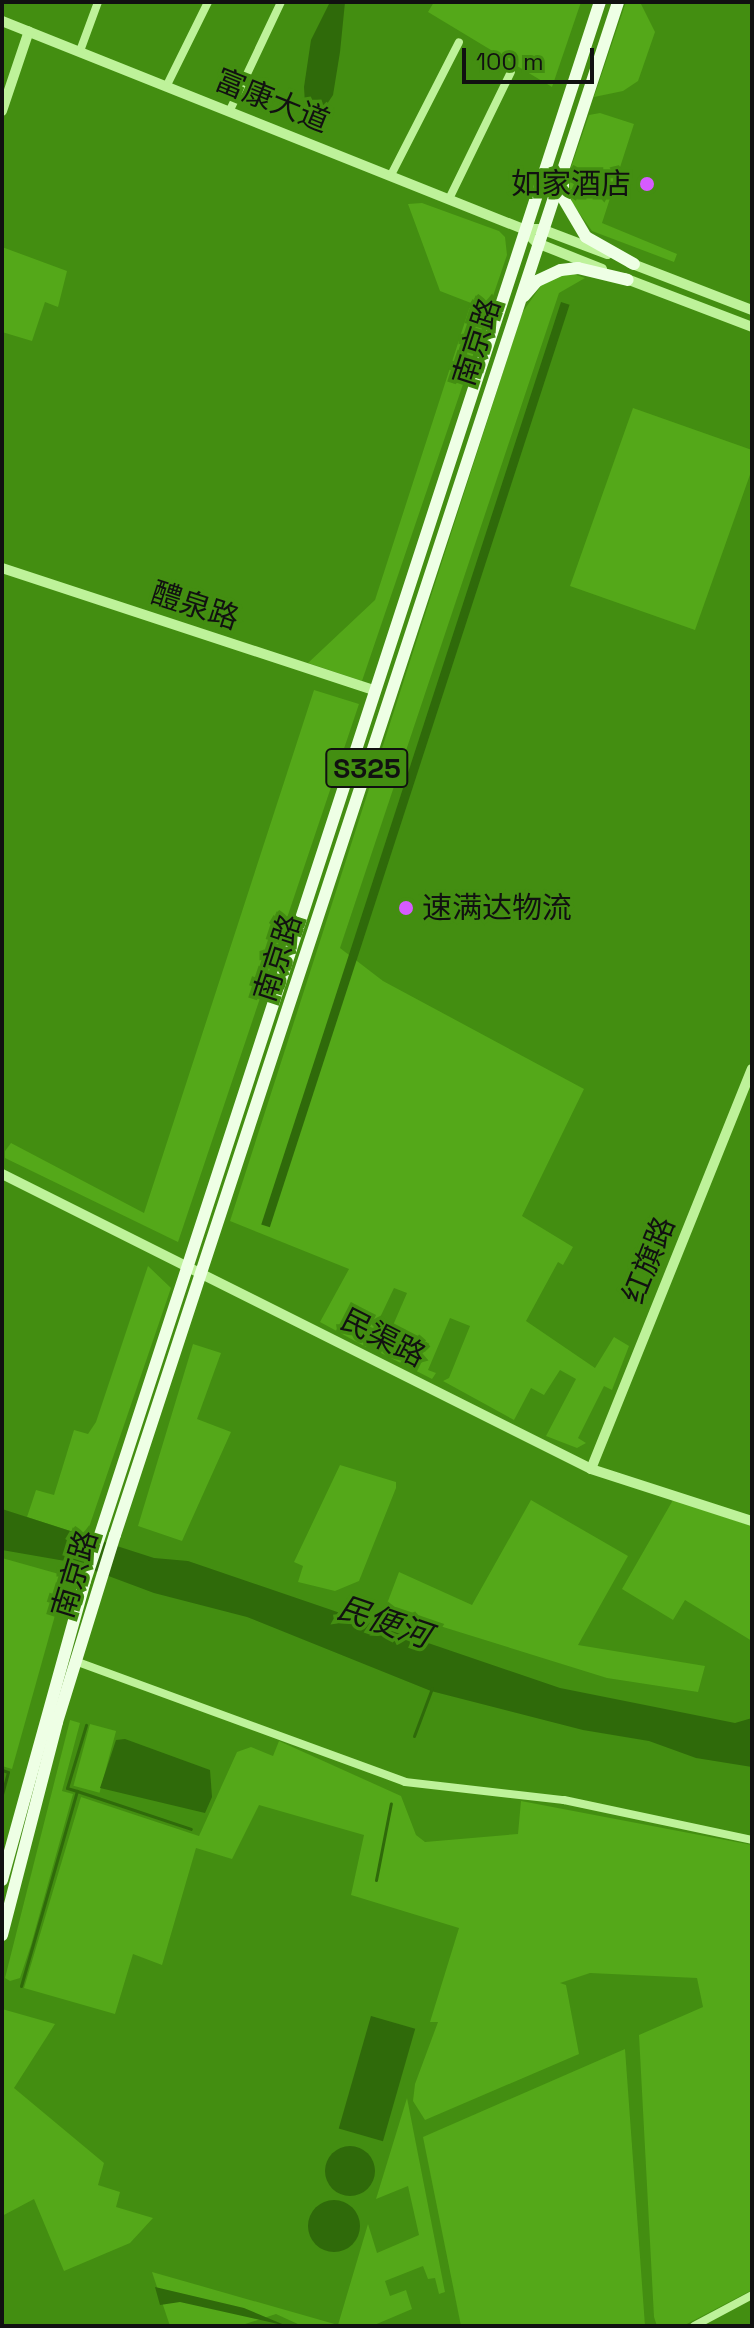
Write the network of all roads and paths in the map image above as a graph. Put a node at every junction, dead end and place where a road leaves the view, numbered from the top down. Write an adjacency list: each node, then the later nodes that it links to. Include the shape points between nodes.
1 (98, 2): 9 (street)
2 (208, 2): 11 (street)
3 (281, 2): 12 (street)
4 (600, 2): 17 (main road, 南京路 / S325)
5 (618, 2): 14 (main road, 南京路 / S325)
6 (2, 21): 7 (street, 富康大道)
7 (29, 31): 9 (street, 富康大道); 13 (street)
8 (459, 42): 15 (street)
9 (80, 51): 11 (street, 富康大道)
10 (511, 72): 16 (street)
11 (167, 85): 12 (street, 富康大道)
12 (230, 110): 15 (street, 富康大道)
13 (2, 111)
14 (566, 156): 18 (main road, 南京路 / S325); 20 (main road, via 561,189 574,221 586,237)
15 (391, 175): 16 (street, 富康大道)
16 (449, 199): 17 (street, 富康大道)
17 (523, 229): 18 (street, 富康大道); 19 (street, 富康大道); 26 (main road, 南京路 / S325)
18 (541, 229): 19 (main road, 南京路 / S325); 20 (street, 富康大道)
19 (537, 243): 21 (street, 富康大道); 24 (main road, 南京路 / S325)
20 (634, 264): 22 (street, 富康大道)
21 (628, 280): 23 (street, 富康大道); 24 (main road, via 578,268 549,273 527,290)
22 (752, 310)
23 (752, 327)
24 (509, 328): 31 (main road, 南京路 / S325)
25 (2, 568): 26 (street, 醴泉路)
26 (374, 690): 30 (main road, 南京路 / S325)
27 (752, 1069): 28 (street, 红旗路)
28 (748, 1090): 32 (street, 红旗路)
29 (2, 1174): 30 (street, 民渠路)
30 (187, 1266): 31 (street, 民渠路); 36 (main road, 南京路 / S325, via 85,1581)
31 (203, 1274): 32 (street, 民渠路); 34 (main road, 南京路 / S325)
32 (591, 1469): 33 (street, 民渠路)
33 (752, 1521)
34 (75, 1661): 35 (street, via 293,1737 383,1777 564,1800); 37 (main road, 南京路 / S325)
35 (752, 1840)
36 (2, 1880)
37 (2, 1935)
38 (752, 2295): 39 (street)
39 (694, 2326)

